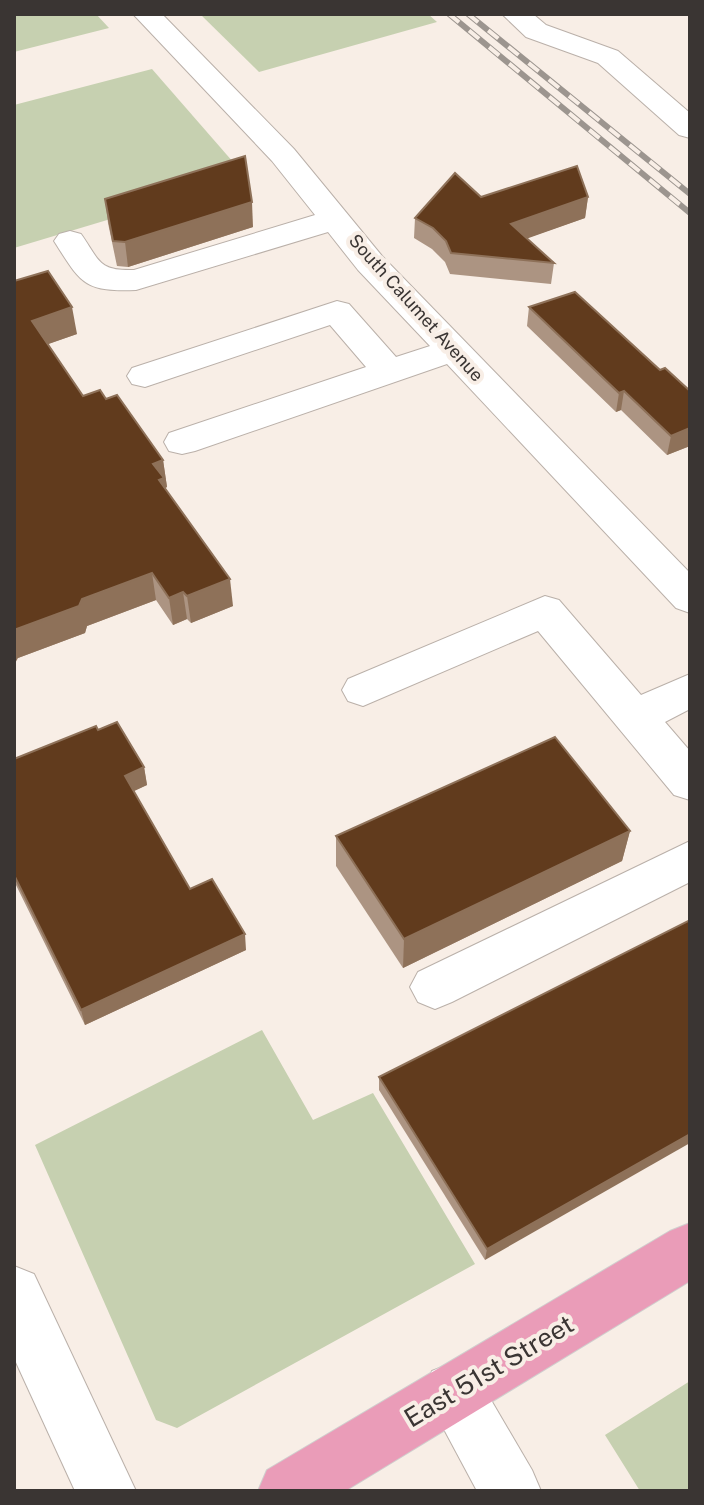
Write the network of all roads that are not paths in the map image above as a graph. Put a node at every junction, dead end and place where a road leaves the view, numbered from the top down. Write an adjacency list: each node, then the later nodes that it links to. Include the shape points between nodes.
1 (147, 14): 4 (street, South Calumet Avenue)
2 (516, 14): 3 (street, via 536,31 608,57)
3 (690, 129)
4 (337, 219): 5 (street, via 121,282 92,274); 6 (street, South Calumet Avenue, via 370,263)
5 (70, 241)
6 (453, 350): 7 (street); 10 (street, South Calumet Avenue)
7 (388, 371): 8 (street, via 337,311); 9 (street)
8 (145, 376)
9 (182, 442)
10 (690, 598)
11 (363, 690): 13 (street, via 545,611)
12 (690, 690): 13 (street)
13 (635, 717): 14 (street)
14 (690, 782)
15 (690, 860): 16 (street)
16 (435, 987)
17 (690, 1250): 19 (main road, East 51st Street)
18 (14, 1294): 20 (street)
19 (453, 1392): 21 (main road, East 51st Street); 22 (street)
20 (106, 1491)
21 (288, 1491)
22 (511, 1491)

